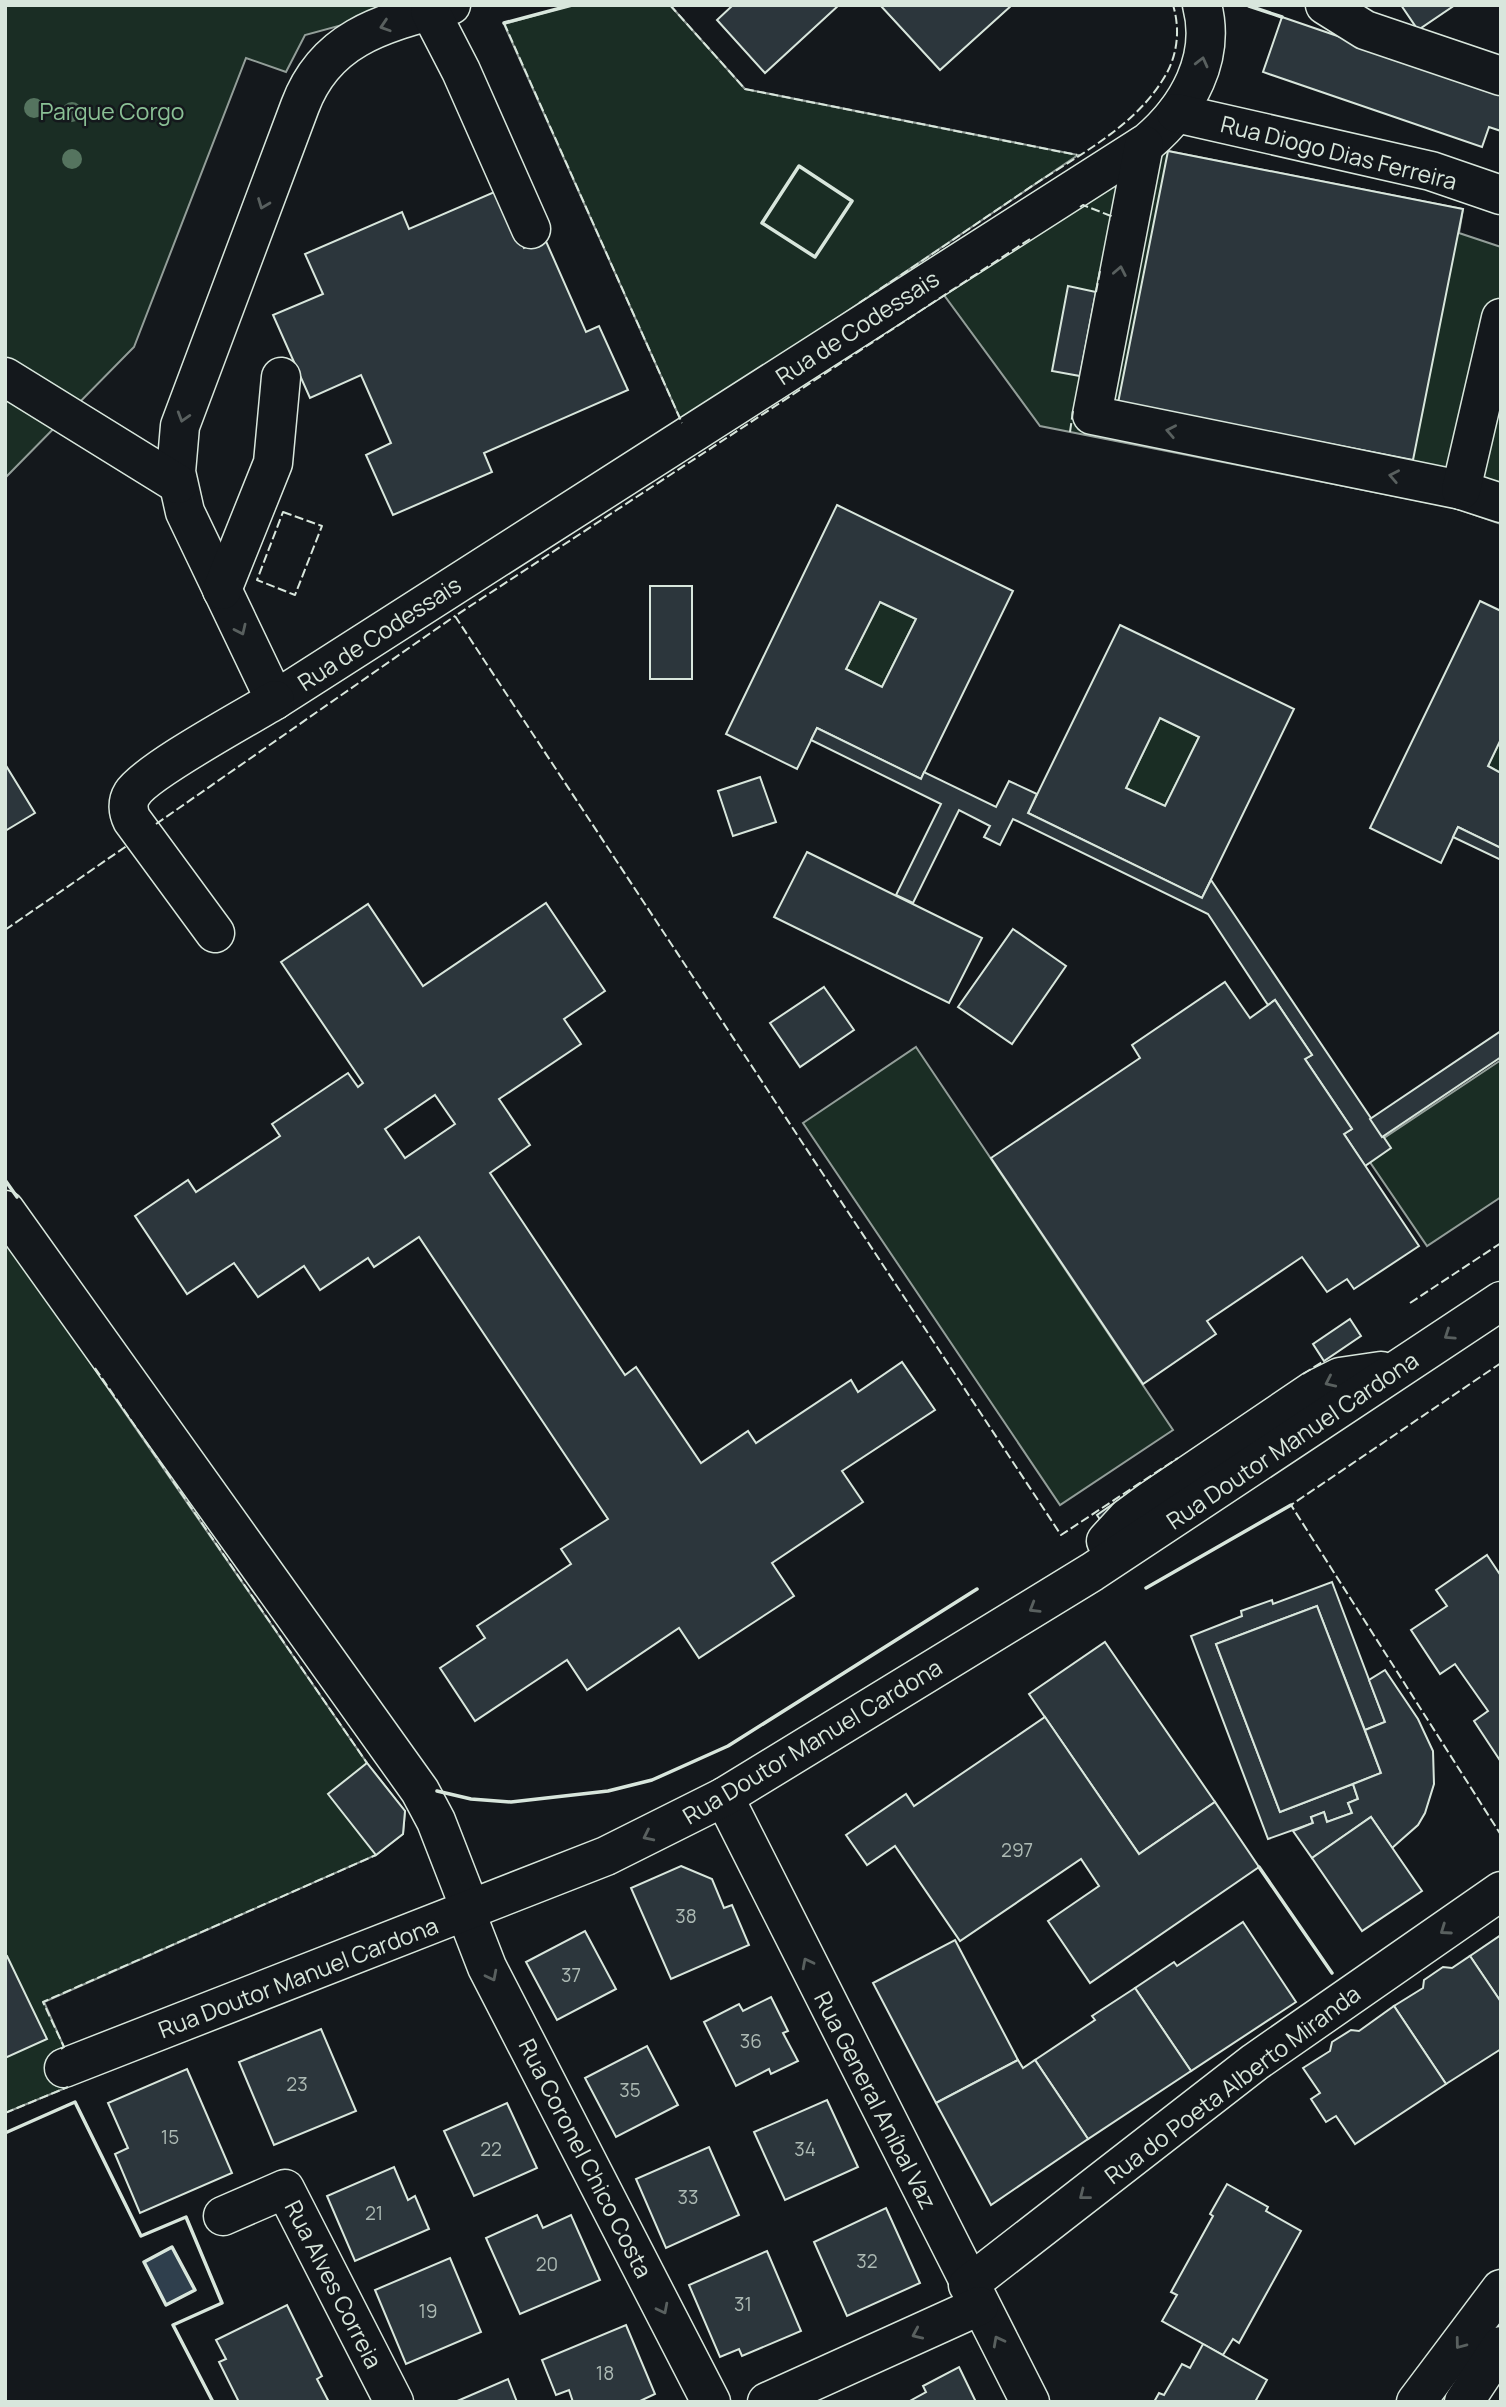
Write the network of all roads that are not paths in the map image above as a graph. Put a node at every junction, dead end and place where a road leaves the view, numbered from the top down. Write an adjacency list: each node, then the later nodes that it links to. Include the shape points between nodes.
1 (1202, 5): 5 (street, Rua de Codessais, one-way to 1, via 1202,66 1206,34)
2 (1325, 5): 4 (street, via 1365,30)
3 (440, 8): 8 (street, via 461,71); 12 (street, Rua de Codessais, one-way to 12, via 352,40 325,61 310,83 186,408 176,449)
4 (1501, 76)
5 (1176, 113): 6 (street, Rua de Codessais); 7 (street, Rua Diogo Dias Ferreira, via 1432,171)
6 (1144, 145): 13 (street, one-way to 6, via 1092,415); 16 (street, Rua de Codessais)
7 (1501, 195)
8 (531, 229)
9 (1501, 318): 13 (street)
10 (5, 377): 12 (street)
11 (281, 377): 15 (street, via 272,463)
12 (178, 484): 15 (street, Rua de Codessais, via 185,512)
13 (1461, 490): 14 (street)
14 (1501, 503)
15 (222, 590): 16 (street, Rua de Codessais, one-way to 16)
16 (275, 700): 17 (street, via 152,776 130,801 132,820)
17 (215, 933)
18 (5, 1210): 22 (street, Rua Coronel Chico Costa, via 420,1791 436,1821)
19 (1501, 1301): 20 (street, Rua Doutor Manuel Cardona, one-way to 20, via 1092,1572)
20 (724, 1797): 22 (street, Rua Doutor Manuel Cardona, one-way to 22, via 606,1856); 26 (street, Rua General Aníbal Vaz, one-way to 20)
21 (1501, 1891): 26 (street, Rua do Poeta Alberto Miranda, one-way to 26, via 1268,2052)
22 (468, 1912): 23 (street, Rua Doutor Manuel Cardona); 29 (street, Rua Coronel Chico Costa, one-way to 29, via 487,1967)
23 (64, 2067)
24 (223, 2216): 28 (street, Rua Alves Correia, via 285,2189)
25 (1501, 2289): 32 (street, one-way to 32)
26 (974, 2296): 30 (street, Rua do Poeta Alberto Miranda, one-way to 30); 31 (street, Rua General Aníbal Vaz, one-way to 26)
27 (1501, 2346): 33 (street)
28 (394, 2402)
29 (710, 2402)
30 (767, 2402)
31 (1030, 2402)
32 (1416, 2402)
33 (1464, 2402)

